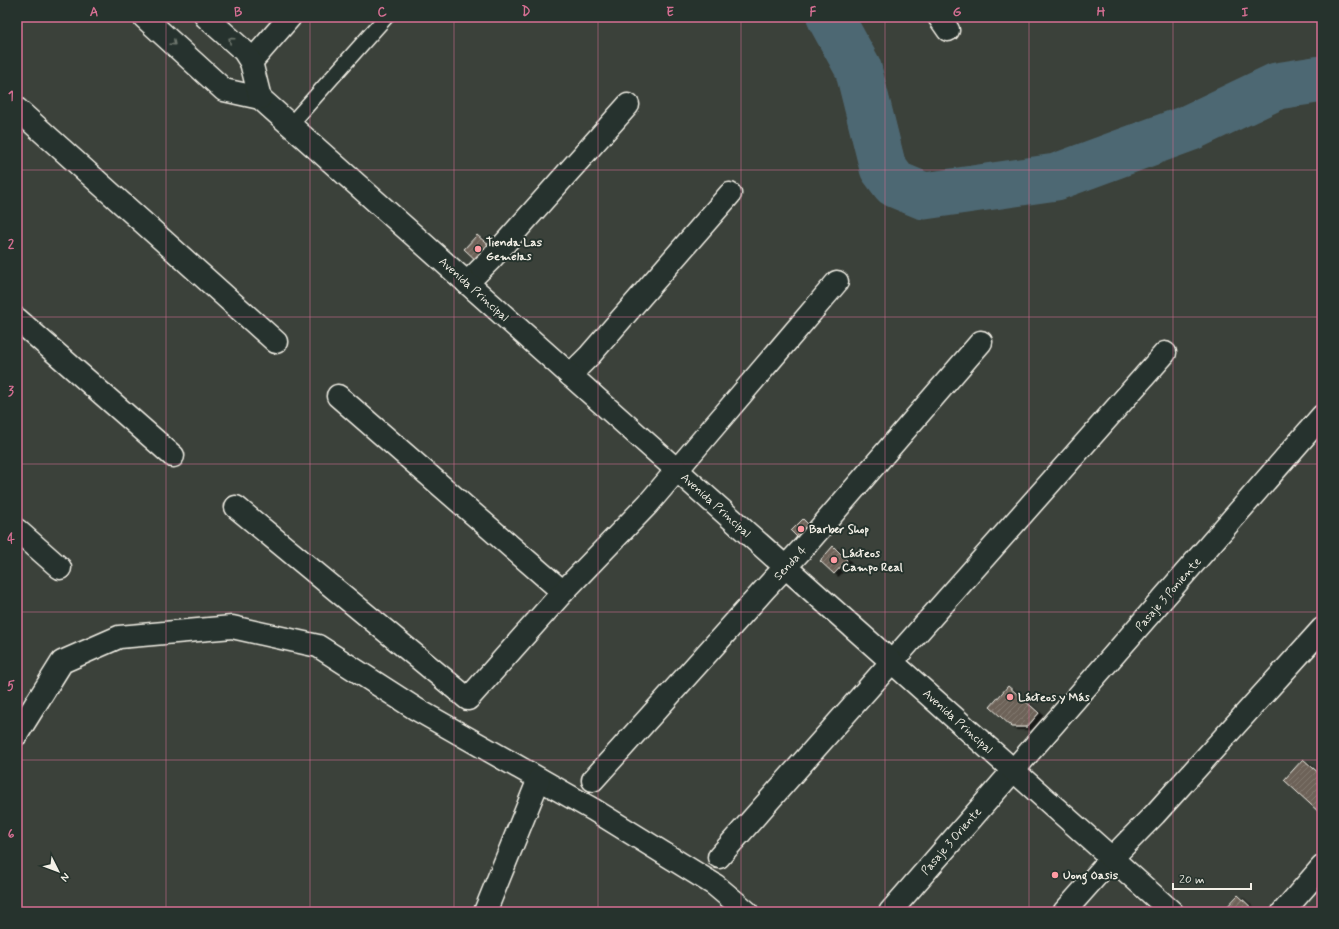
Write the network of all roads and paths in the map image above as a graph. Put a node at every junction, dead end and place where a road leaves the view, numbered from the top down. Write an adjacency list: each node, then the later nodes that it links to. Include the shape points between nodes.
1 (144, 17): 6 (street, Avenida Principal, one-way to 6, via 224,90)
2 (206, 17): 5 (street, one-way to 2, via 244,51)
3 (290, 17): 5 (street)
4 (386, 17): 9 (lane)
5 (251, 62): 6 (street)
6 (260, 98): 9 (street, Avenida Principal)
7 (628, 105): 12 (street)
8 (17, 109): 14 (street)
9 (290, 125): 12 (street, Avenida Principal)
10 (730, 194): 17 (street, via 590,356)
11 (837, 282): 21 (street)
12 (467, 283): 17 (street, Avenida Principal)
13 (17, 319): 20 (street)
14 (276, 342)
15 (981, 342): 25 (street, Senda 4)
16 (1165, 353): 28 (street)
17 (570, 375): 21 (street, Avenida Principal)
18 (338, 396): 26 (street)
19 (1322, 416): 30 (street, Pasaje 3 Poniente)
20 (173, 456)
21 (676, 470): 25 (street, Avenida Principal); 26 (street, via 648,504)
22 (236, 507): 26 (street, via 468,699)
23 (17, 530): 24 (street)
24 (60, 568)
25 (786, 568): 28 (street, Avenida Principal); 32 (street, Senda 4)
26 (563, 592)
27 (1322, 629): 34 (street)
28 (892, 662): 30 (street, Avenida Principal); 33 (street)
29 (17, 734): 31 (street, via 62,662 119,637 232,627 318,646 416,709)
30 (1014, 770): 34 (street, Avenida Principal); 38 (street, Pasaje 3 Oriente)
31 (538, 779): 36 (street); 37 (street, via 594,810 708,881)
32 (593, 780)
33 (719, 857)
34 (1112, 858): 39 (street); 40 (street, Avenida Principal)
35 (1322, 867): 41 (street)
36 (485, 912)
37 (747, 912)
38 (890, 912)
39 (1064, 912)
40 (1172, 912)
41 (1283, 912)

